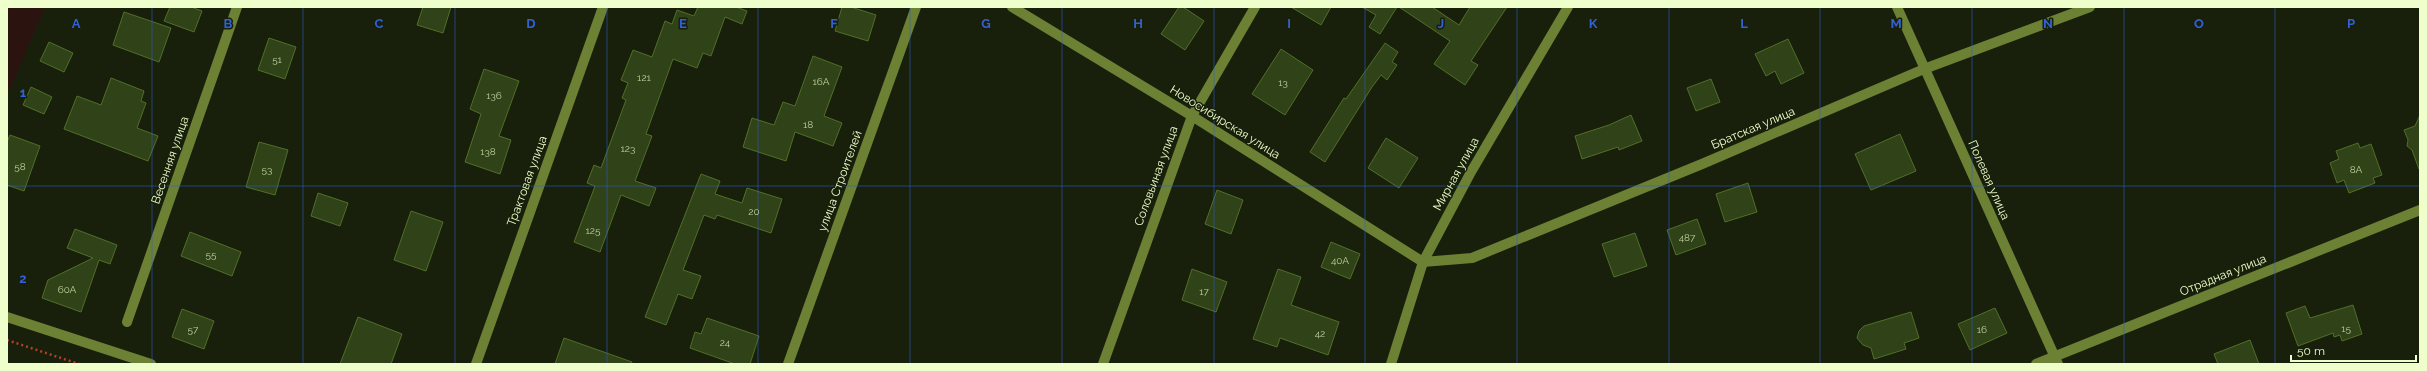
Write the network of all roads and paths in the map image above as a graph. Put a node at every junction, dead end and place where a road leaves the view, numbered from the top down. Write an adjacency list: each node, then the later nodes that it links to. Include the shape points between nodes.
1 (237, 7): 14 (street, Весенняя улица)
2 (603, 7): 19 (street, Трактовая улица)
3 (916, 7): 20 (street, улица Строителей)
4 (1012, 7): 10 (street, Новосибирская улица)
5 (1254, 7): 10 (street, Соловьиная улица)
6 (1568, 7): 12 (street, Мирная улица, via 1471,172)
7 (1897, 7): 9 (street, Полевая улица)
8 (2090, 7): 9 (street, Братская улица)
9 (1924, 69): 12 (street, Братская улица, via 1702,164 1472,258); 16 (street, Полевая улица)
10 (1192, 116): 12 (street, Новосибирская улица); 21 (street, Соловьиная улица)
11 (2420, 210): 16 (street, Отрадная улица)
12 (1423, 262): 22 (street, Мирная улица)
13 (7, 317): 18 (street)
14 (127, 322)
15 (7, 340): 17 (path)
16 (2056, 360): 23 (street, Отрадная улица)
17 (79, 364)
18 (151, 364)
19 (476, 364)
20 (788, 364)
21 (1103, 364)
22 (1390, 364)
23 (2036, 364)

